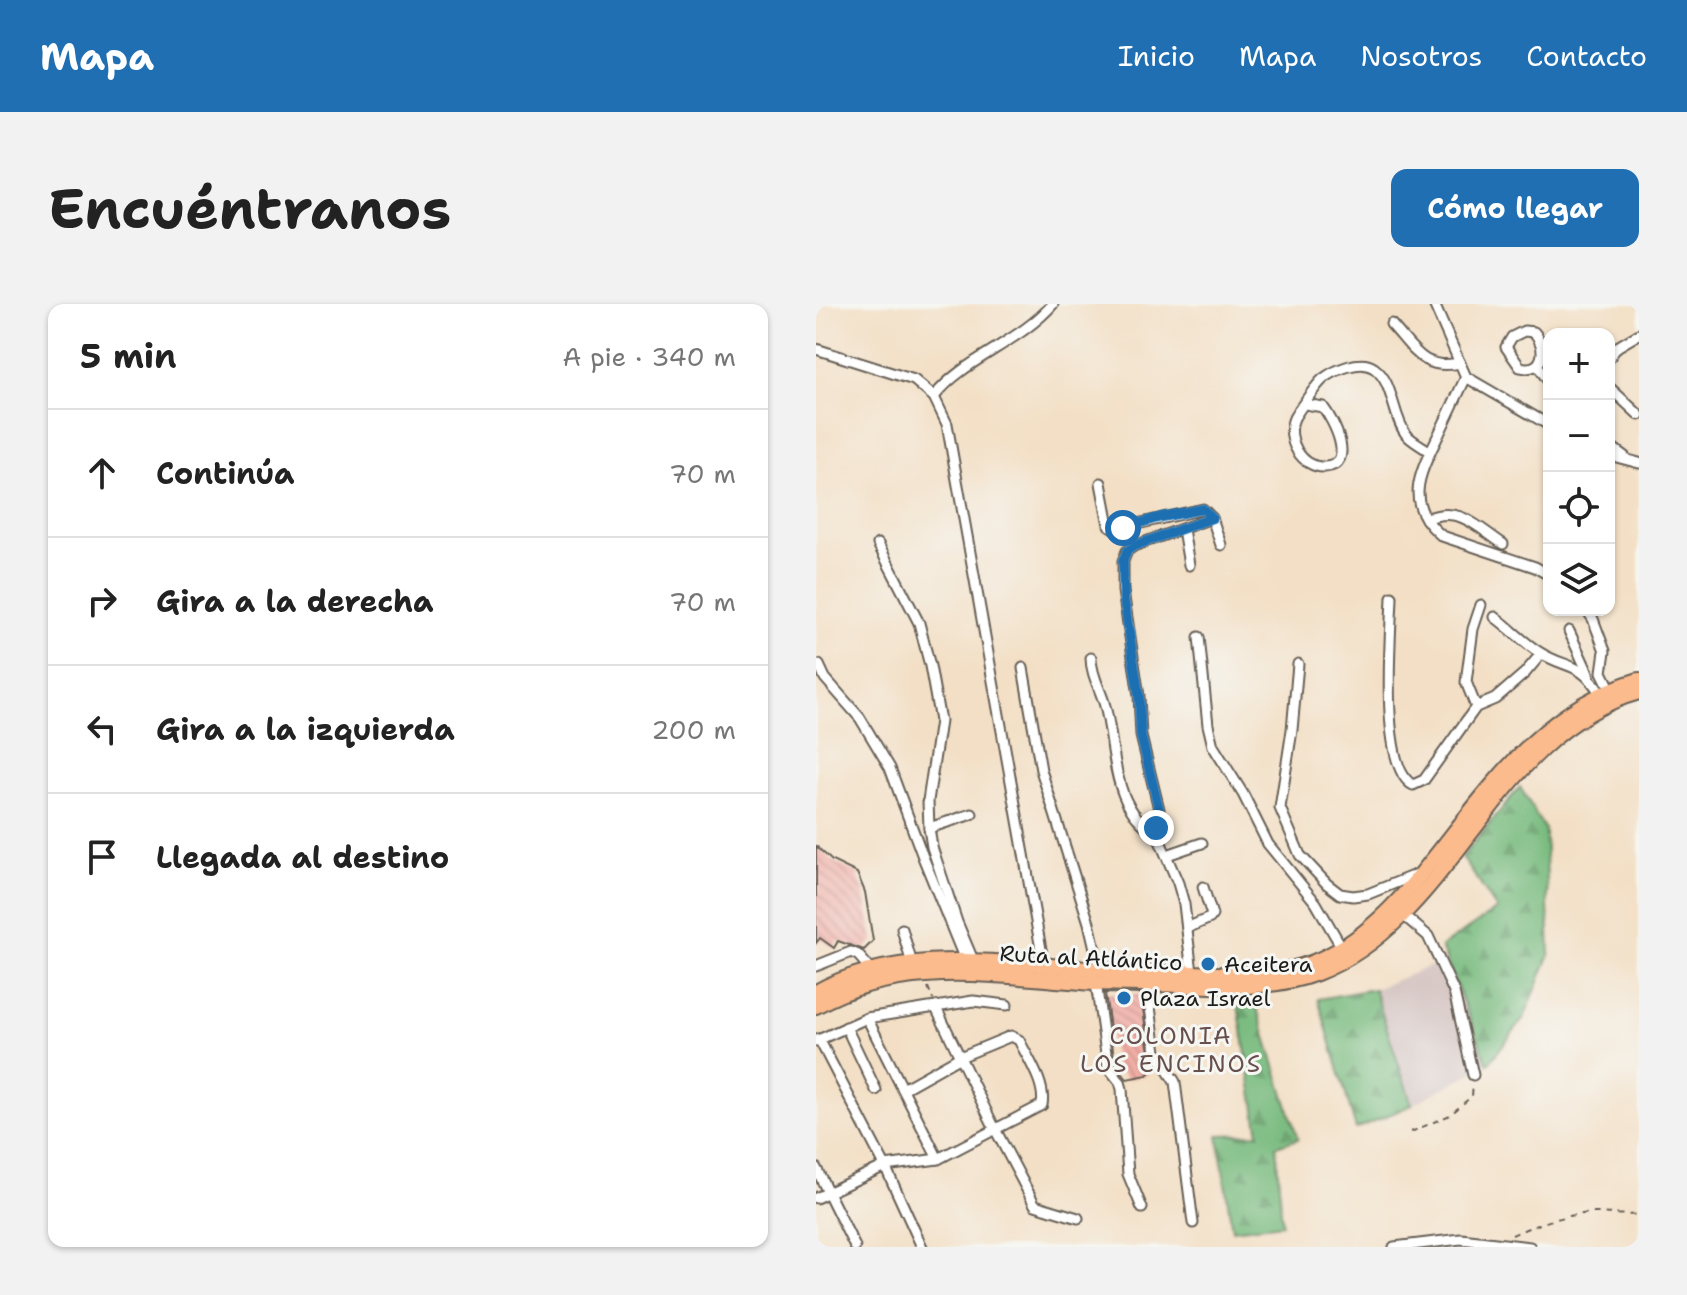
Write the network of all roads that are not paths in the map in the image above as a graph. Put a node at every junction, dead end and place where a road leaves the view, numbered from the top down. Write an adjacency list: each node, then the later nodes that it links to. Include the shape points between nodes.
1 (1053, 304): 12 (street, via 1025,331 945,383)
2 (1434, 304): 7 (street)
3 (1391, 324): 7 (street, via 1423,359 1436,366)
4 (1639, 334): 6 (street)
5 (816, 349): 12 (street, via 914,380)
6 (1615, 350)
7 (1460, 363): 10 (street)
8 (1538, 366): 8 (street, via 1541,340 1534,332 1512,337 1506,347 1520,367); 9 (street)
9 (1543, 373)
10 (1466, 377): 15 (street); 17 (street)
11 (1615, 393): 14 (street)
12 (934, 397): 58 (street, via 947,424)
13 (1305, 404): 13 (street, via 1291,431 1300,457 1324,467 1335,463 1340,441 1331,418 1323,407); 17 (street, via 1322,380 1346,367 1375,368 1404,433)
14 (1639, 415)
15 (1543, 422)
16 (1615, 449): 19 (street)
17 (1430, 452): 22 (street, via 1417,486)
18 (1615, 457): 19 (street)
19 (1635, 462)
20 (1101, 483): 21 (street, via 1109,525 1115,529 1203,509)
21 (1212, 518): 23 (street); 26 (street)
22 (1426, 519): 25 (street, via 1449,512); 28 (street, via 1442,536)
23 (1183, 529): 27 (street); 47 (street, via 1134,546 1123,561 1141,736 1159,809)
24 (878, 544): 46 (street, via 919,623 940,714)
25 (1503, 544)
26 (1221, 545)
27 (1189, 565)
28 (1543, 572)
29 (1392, 597): 44 (street, via 1390,711 1393,755 1403,779 1413,785 1424,780)
30 (1481, 605): 44 (street, via 1466,682)
31 (1591, 616): 42 (street, via 1605,651)
32 (1495, 617): 35 (street)
33 (1569, 631): 40 (street)
34 (1199, 637): 55 (street, via 1213,746 1268,844 1316,903)
35 (1541, 654): 40 (street); 44 (street, via 1495,699)
36 (1091, 658): 47 (street, via 1119,787 1139,821)
37 (1298, 664): 50 (street, via 1280,808 1300,855 1333,889 1353,896)
38 (819, 665): 56 (street, via 890,768)
39 (1023, 668): 62 (street, via 1041,770 1089,923)
40 (1589, 675): 42 (street)
41 (1639, 680): 42 (highway, Ruta al Atlántico)
42 (1605, 691): 50 (highway, Ruta al Atlántico, via 1537,736)
43 (1639, 692): 52 (highway, Ruta al Atlántico, via 1582,717 1546,745 1510,781)
44 (1476, 707)
45 (972, 814): 46 (street)
46 (929, 828): 56 (street)
47 (1157, 834): 49 (street)
48 (1202, 843): 49 (street)
49 (1167, 855): 53 (street)
50 (1423, 872): 55 (highway, Ruta al Atlántico, via 1379,919)
51 (1203, 887): 53 (street, via 1212,915)
52 (1402, 914): 63 (highway, Ruta al Atlántico, via 1355,953 1316,973 1233,987); 72 (street, via 1428,936 1454,992)
53 (1187, 928): 61 (street)
54 (902, 929): 59 (street)
55 (1341, 946): 61 (highway, Ruta al Atlántico, via 1312,963 1275,973)
56 (969, 960): 58 (highway, Ruta al Atlántico); 59 (highway, Ruta al Atlántico)
57 (816, 966): 60 (street, via 851,952)
58 (1044, 966): 62 (highway, Ruta al Atlántico)
59 (918, 970): 60 (highway, Ruta al Atlántico); 62 (highway, Ruta al Atlántico); 66 (highway, Ruta al Atlántico)
60 (872, 971): 64 (highway, Ruta al Atlántico)
61 (1192, 973): 62 (highway, Ruta al Atlántico)
62 (1098, 976): 63 (highway, Ruta al Atlántico); 81 (street, via 1108,1067 1122,1089 1128,1174)
63 (1147, 984): 83 (street, via 1156,1052 1175,1082)
64 (816, 992)
65 (1007, 1005): 67 (street, via 973,1001)
66 (816, 1006)
67 (936, 1008): 68 (street); 71 (street)
68 (867, 1018): 69 (street); 73 (street)
69 (846, 1027): 70 (street); 74 (street)
70 (818, 1040): 77 (street)
71 (960, 1057): 73 (street); 75 (street); 75 (street, via 1011,1036 1019,1040 1043,1090 1043,1102)
72 (1473, 1075)
73 (903, 1089): 76 (street)
74 (876, 1090)
75 (994, 1127): 76 (street); 82 (street, via 1035,1205)
76 (938, 1159): 77 (street)
77 (885, 1166): 79 (street); 85 (street)
78 (816, 1168): 79 (street)
79 (829, 1192): 80 (street); 84 (street)
80 (816, 1198)
81 (1142, 1208)
82 (1078, 1218)
83 (1193, 1223)
84 (855, 1247)
85 (922, 1247)
86 (1394, 1247): 87 (street, via 1461,1239)
87 (1530, 1247)

